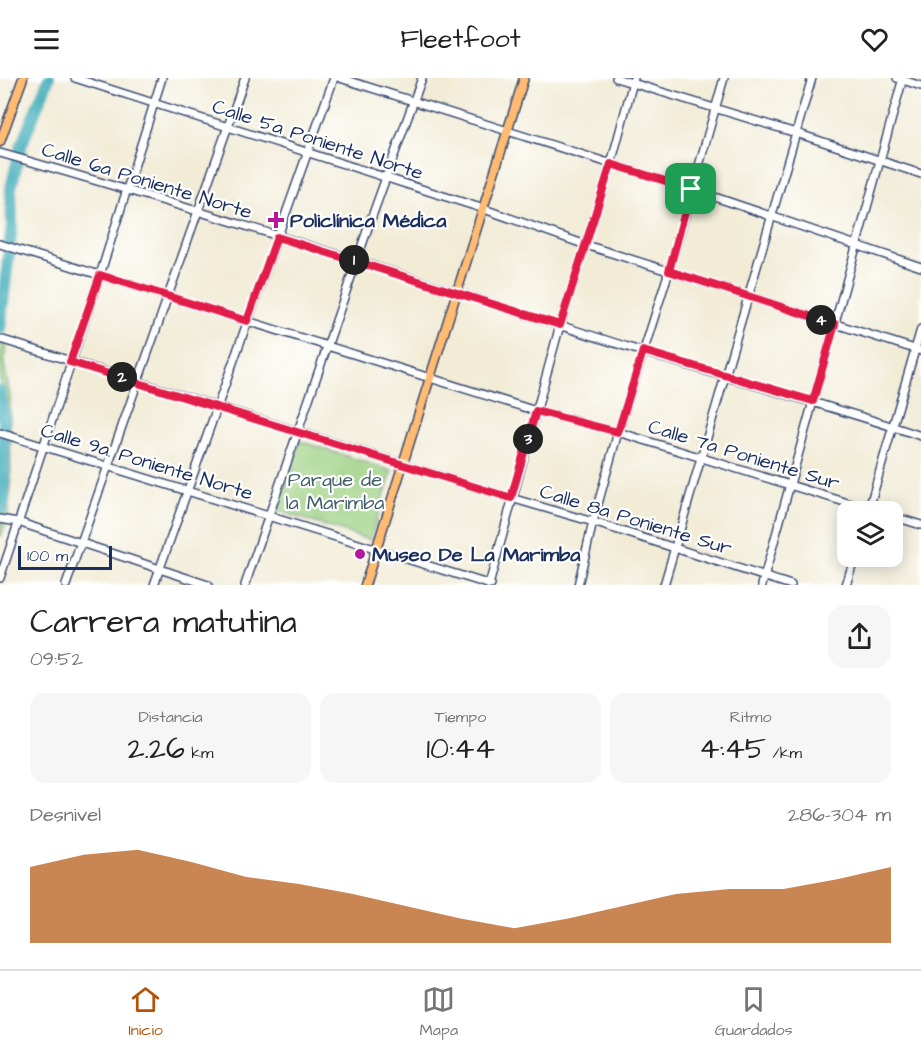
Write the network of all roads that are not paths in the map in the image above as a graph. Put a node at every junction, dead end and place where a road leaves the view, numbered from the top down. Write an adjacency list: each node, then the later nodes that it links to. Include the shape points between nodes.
1 (23, 78): 21 (main road)
2 (75, 78): 16 (street, Calle 5a Poniente Norte)
3 (162, 78): 16 (street)
4 (245, 78): 18 (street)
5 (334, 78): 22 (street)
6 (340, 78): 15 (street)
7 (422, 78): 15 (street)
8 (524, 78): 19 (main road)
9 (616, 78): 13 (street)
10 (724, 78): 17 (street)
11 (812, 78): 20 (street)
12 (901, 79): 14 (street); 24 (street)
13 (633, 81): 17 (street); 25 (street)
14 (921, 86)
15 (414, 102): 19 (street); 27 (street)
16 (153, 104): 18 (street, Calle 5a Poniente Norte); 29 (street)
17 (715, 109): 20 (street); 28 (street)
18 (227, 128): 22 (street, Calle 5a Poniente Norte); 31 (street)
19 (509, 130): 25 (street); 30 (main road)
20 (796, 133): 24 (street); 32 (street)
21 (0, 142)
22 (307, 153): 27 (street, Calle 5a Poniente Norte); 33 (street)
23 (4, 154): 29 (street, Calle 6a Poniente Norte)
24 (880, 161): 26 (street); 36 (street)
25 (611, 164): 28 (street); 35 (street)
26 (921, 174)
27 (386, 179): 30 (street, Calle 5a Poniente Norte); 37 (street)
28 (691, 189): 32 (street); 39 (street)
29 (126, 190): 31 (street, Calle 6a Poniente Norte); 40 (street)
30 (483, 209): 35 (street, Calle 5a Poniente Norte); 41 (main road)
31 (197, 212): 33 (street, Calle 6a Poniente Norte); 42 (street)
32 (772, 217): 36 (street); 43 (street)
33 (277, 237): 37 (street, Calle 6a Poniente Norte); 44 (street)
34 (0, 244): 40 (street, Calle 7a Poniente Sur)
35 (586, 245): 39 (street, Calle 5a Poniente Norte); 46 (street)
36 (856, 245): 38 (street); 45 (street)
37 (356, 261): 41 (street, Calle 6a Poniente Norte); 49 (street)
38 (921, 267)
39 (669, 271): 43 (street, Calle 5a Poniente Norte); 51 (street)
40 (100, 275): 42 (street, Calle 7a Poniente Sur); 52 (street)
41 (457, 291): 46 (street, Calle 6a Poniente Norte); 54 (main road)
42 (167, 297): 44 (street, Calle 7a Poniente Sur); 55 (street)
43 (748, 297): 45 (street, Calle 5a Poniente Norte); 53 (street)
44 (247, 321): 49 (street, Calle 7a Poniente Sur); 57 (street)
45 (835, 324): 50 (street, Calle 5a Poniente Norte); 56 (street)
46 (560, 325): 51 (street, Calle 6a Poniente Norte); 58 (street)
47 (921, 329): 50 (street)
48 (2, 340): 52 (street, Calle 8a Poniente Sur)
49 (328, 346): 54 (street, Calle 7a Poniente Sur); 60 (street)
50 (918, 350): 59 (street)
51 (643, 351): 53 (street, Calle 6a Poniente Norte); 61 (street)
52 (70, 362): 55 (street, Calle 8a Poniente Sur); 64 (street)
53 (725, 377): 56 (street, Calle 6a Poniente Norte); 65 (street)
54 (429, 378): 58 (street, Calle 7a Poniente Sur); 66 (main road)
55 (137, 382): 57 (street, Calle 8a Poniente Sur); 67 (street)
56 (813, 401): 59 (street, Calle 6a Poniente Norte); 68 (street)
57 (216, 406): 60 (street, Calle 8a Poniente Sur); 69 (street)
58 (536, 411): 61 (street, Calle 7a Poniente Sur); 70 (street)
59 (892, 427): 63 (street, Calle 6a Poniente Norte); 72 (street)
60 (299, 432): 66 (street, Calle 8a Poniente Sur); 73 (street)
61 (618, 432): 65 (street, Calle 7a Poniente Sur); 77 (street)
62 (0, 433): 64 (street, Calle 9a. Poniente Norte)
63 (921, 436)
64 (42, 446): 67 (street, Calle 9a. Poniente Norte); 76 (street)
65 (701, 458): 68 (street, Calle 7a Poniente Sur); 80 (street)
66 (402, 464): 70 (street, Calle 8a Poniente Sur); 81 (main road)
67 (107, 466): 69 (street, Calle 9a. Poniente Norte); 79 (street)
68 (790, 485): 71 (street, Calle 7a Poniente Sur); 85 (street)
69 (187, 490): 73 (street, Calle 9a. Poniente Norte); 83 (street)
70 (511, 498): 77 (street, Calle 8a Poniente Sur); 91 (street)
71 (840, 501)
72 (871, 501)
73 (270, 516): 81 (street, Calle 9a. Poniente Norte); 89 (street)
74 (1, 519): 76 (street)
75 (903, 519): 78 (street)
76 (18, 522): 79 (street); 84 (street)
77 (593, 522): 80 (street, Calle 8a Poniente Sur); 92 (street)
78 (921, 525)
79 (80, 544): 83 (street); 86 (street)
80 (675, 548): 85 (street, Calle 8a Poniente Sur); 93 (street)
81 (376, 549): 90 (main road); 91 (street, Calle 9a. Poniente Norte)
82 (852, 567): 95 (street)
83 (159, 569): 87 (street); 88 (street)
84 (0, 578)
85 (763, 581): 94 (street, Calle 8a Poniente Sur)
86 (66, 585)
87 (154, 585)
88 (208, 585)
89 (245, 585)
90 (365, 585)
91 (490, 585)
92 (578, 585)
93 (664, 585)
94 (791, 585)
95 (846, 585)

